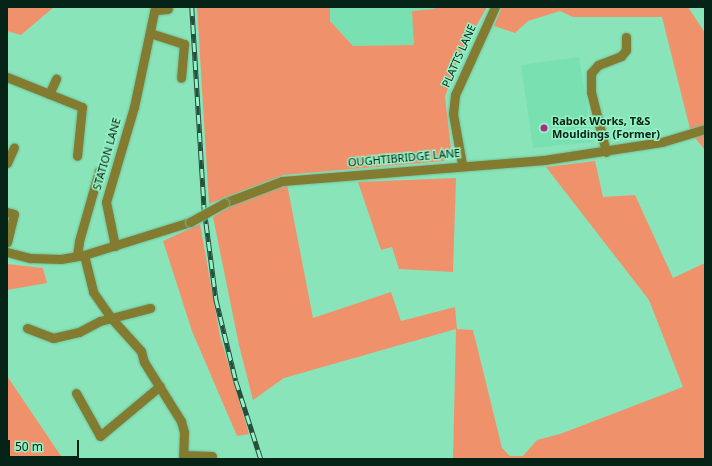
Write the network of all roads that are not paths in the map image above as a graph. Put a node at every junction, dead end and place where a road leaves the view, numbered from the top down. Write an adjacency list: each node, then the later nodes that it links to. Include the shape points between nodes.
1 (495, 7): 15 (street, PLATTS LANE, via 455,95 453,114)
2 (156, 8): 3 (street, STATION LANE); 4 (street, STATION LANE)
3 (168, 9)
4 (150, 33): 7 (street, via 184,44); 19 (street, STATION LANE, via 134,107 106,202)
5 (626, 37): 12 (street, via 626,50 621,56 598,65 591,73 591,92)
6 (7, 77): 9 (street)
7 (181, 78)
8 (56, 79): 9 (street)
9 (49, 94): 13 (street, via 82,107)
10 (705, 129): 12 (street, OUGHTIBRIDGE LANE, via 662,142)
11 (14, 147): 14 (street)
12 (606, 152): 15 (street, OUGHTIBRIDGE LANE, via 544,160)
13 (77, 156)
14 (7, 163)
15 (462, 164): 19 (street, OUGHTIBRIDGE LANE, bridge, via 282,181 224,203 190,222)
16 (99, 171): 21 (street, via 79,241)
17 (7, 212): 18 (street, via 14,214)
18 (7, 242)
19 (115, 246): 21 (street)
20 (7, 252): 21 (street, via 30,258)
21 (81, 256): 23 (street, via 92,292)
22 (150, 308): 23 (street)
23 (112, 319): 24 (street, via 53,338); 25 (street, via 141,351 144,362)
24 (27, 328)
25 (160, 386): 26 (street, via 100,436 87,417); 28 (street, via 181,421 184,432)
26 (76, 393)
27 (212, 456): 28 (street)
28 (184, 457)

